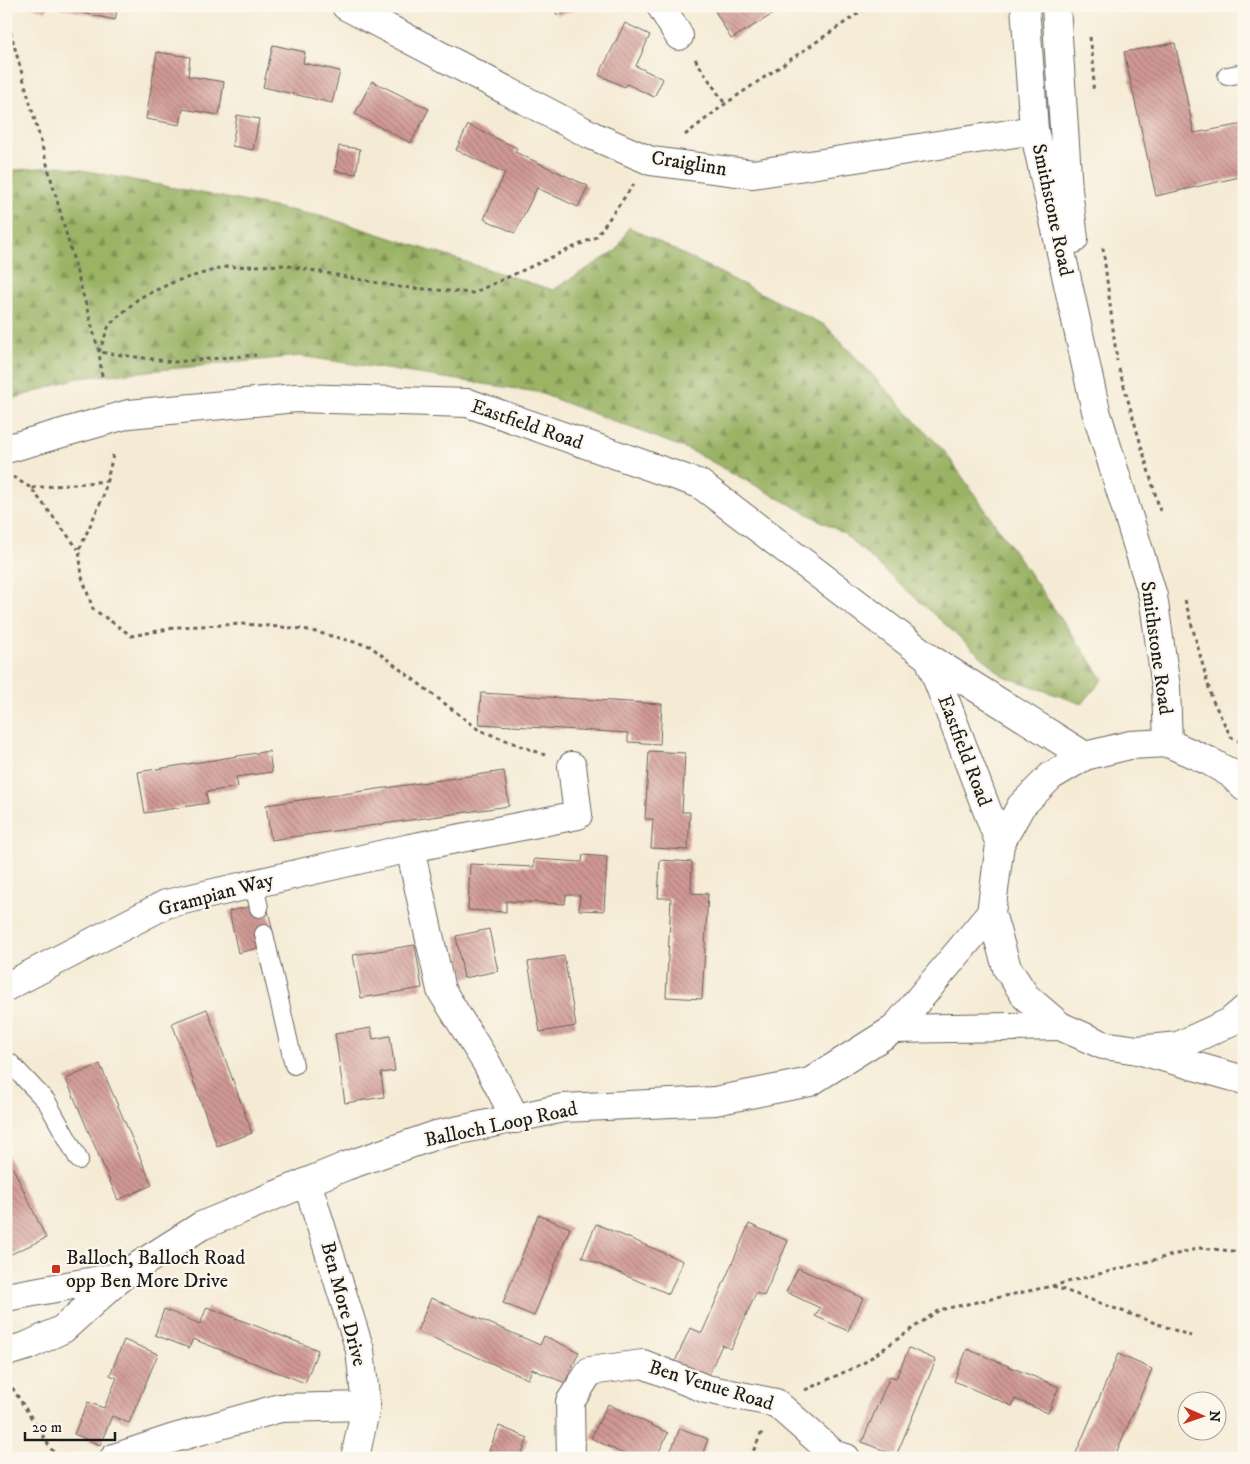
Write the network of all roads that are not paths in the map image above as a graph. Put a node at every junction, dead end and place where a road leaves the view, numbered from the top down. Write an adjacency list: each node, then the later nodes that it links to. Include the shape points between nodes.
1 (346, 6): 6 (street, Craiglinn, via 591,135 651,161 753,174)
2 (661, 6): 5 (street)
3 (1025, 6): 6 (street, Smithstone Road)
4 (1056, 6): 7 (street, Smithstone Road, via 1068,190)
5 (679, 36)
6 (1034, 130): 7 (street, Smithstone Road)
7 (1096, 412): 10 (street, Smithstone Road, via 1153,596 1166,687)
8 (6, 449): 9 (street, Eastfield Road, via 129,414 296,398 468,403 700,484)
9 (929, 658): 11 (street, Eastfield Road); 16 (street, Eastfield Road)
10 (1168, 743): 11 (street, via 1130,745); 12 (street)
11 (1085, 756): 16 (street, via 1051,776 1021,806)
12 (1210, 761): 14 (street); 15 (street, via 1230,773)
13 (572, 766): 17 (street, Grampian Way, via 578,815)
14 (1244, 773)
15 (1244, 787)
16 (1000, 844): 18 (street)
17 (410, 848): 20 (street, Grampian Way, via 256,896 166,904); 28 (street, via 441,990 486,1062)
18 (991, 913): 22 (street, via 1007,968 1026,997); 23 (street, Balloch Loop Road)
19 (264, 934): 26 (lane)
20 (6, 987)
21 (1244, 1010): 24 (street, via 1230,1022 1178,1046)
22 (1060, 1026): 23 (street); 24 (street, via 1103,1045)
23 (894, 1030): 28 (street, Balloch Loop Road, via 810,1082 715,1101 563,1108)
24 (1138, 1050): 27 (street)
25 (10, 1063): 29 (lane, via 47,1102)
26 (294, 1065)
27 (1244, 1080)
28 (516, 1119): 30 (street, Balloch Loop Road, via 436,1135)
29 (79, 1160)
30 (307, 1182): 31 (street, Balloch Loop Road, via 201,1226); 34 (street, Ben More Drive, via 360,1350)
31 (122, 1276): 32 (street, Balloch Loop Road); 33 (street, Balloch Loop Road, via 62,1329)
32 (6, 1297)
33 (6, 1352)
34 (366, 1406): 35 (street, via 280,1408); 36 (street, Ben More Drive)
35 (114, 1458)
36 (355, 1458)
37 (570, 1458): 38 (street, Ben Venue Road, via 570,1402 590,1371 643,1364 706,1389 776,1403 835,1455)
38 (846, 1458)

